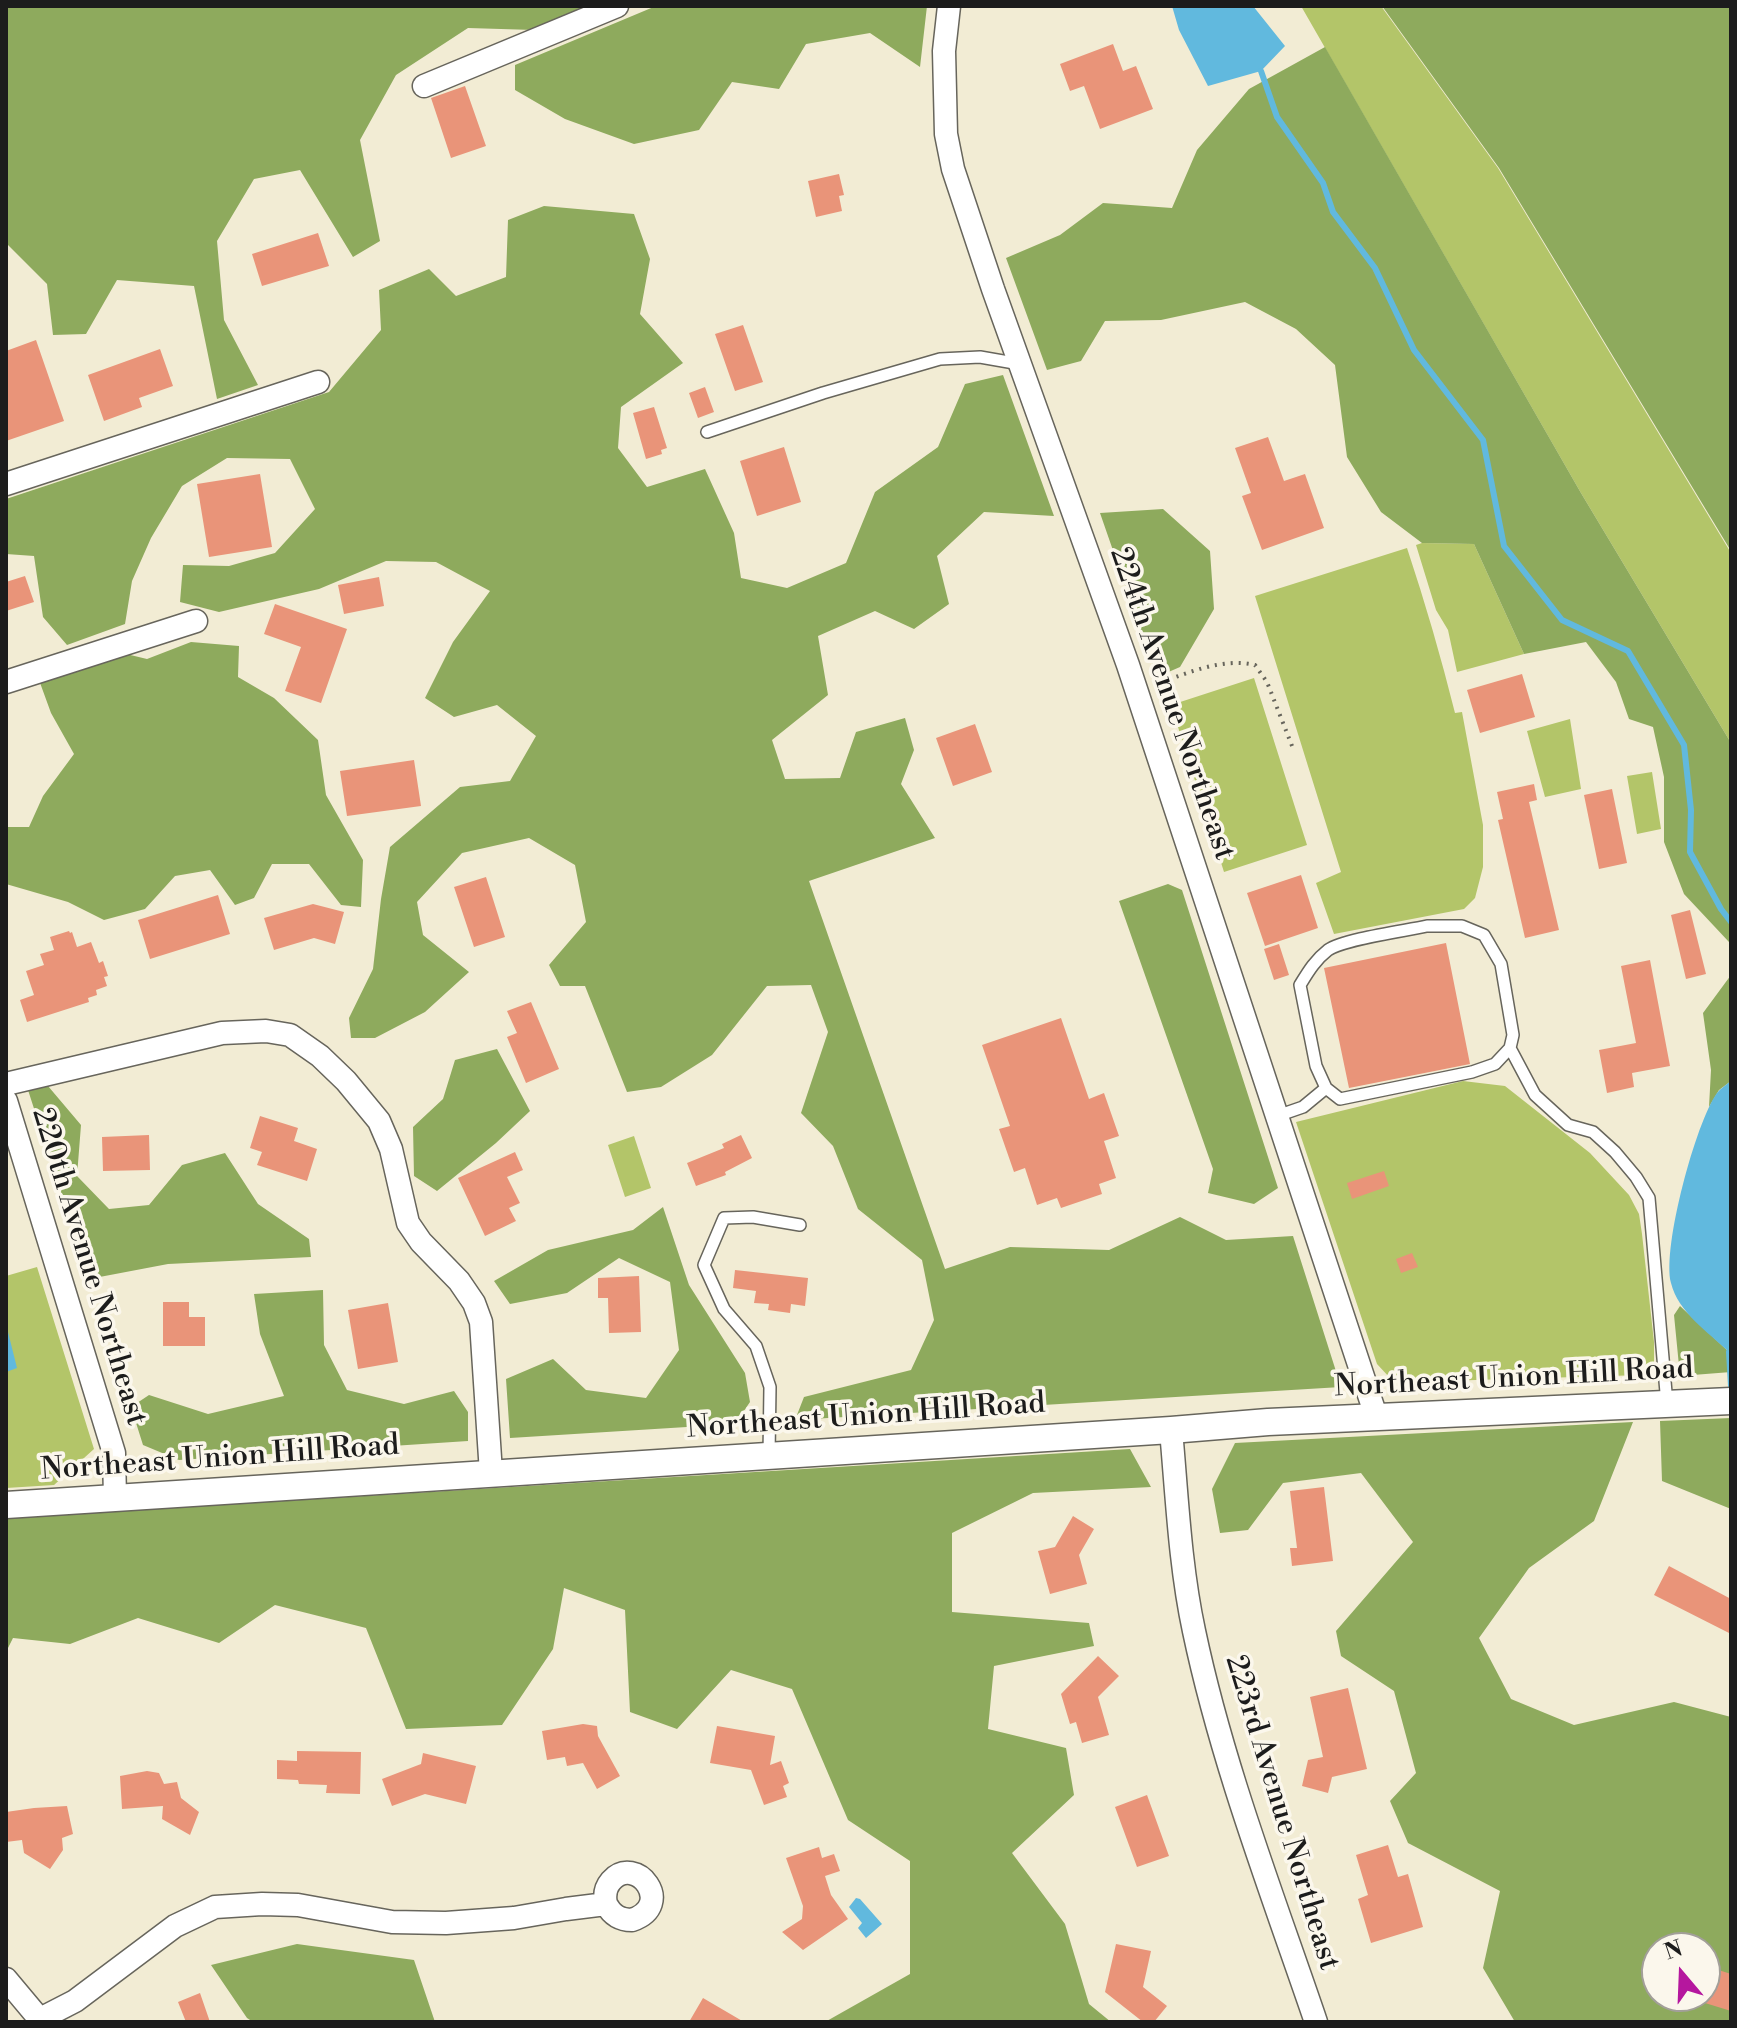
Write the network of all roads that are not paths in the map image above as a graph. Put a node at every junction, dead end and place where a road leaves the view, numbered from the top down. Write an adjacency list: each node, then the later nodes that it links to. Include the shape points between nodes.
1 (617, 6): 3 (street)
2 (949, 6): 4 (street, 224th Avenue Northeast, via 946,134)
3 (424, 86)
4 (1020, 364): 6 (lane, via 980,357 940,359); 14 (street, 224th Avenue Northeast, via 1136,691)
5 (318, 382): 7 (street)
6 (707, 432)
7 (6, 484)
8 (196, 621): 9 (street)
9 (6, 682)
10 (1510, 1048): 12 (lane, via 1495,1064 1472,1072 1340,1099); 12 (lane, via 1513,1035 1501,964 1484,935 1462,926 1427,926 1355,941 1330,948 1300,985 1316,1066); 17 (lane, via 1535,1095 1568,1125 1593,1132 1649,1198)
11 (6, 1084): 21 (street, via 222,1033 290,1035 320,1056 379,1121 408,1223 474,1303 481,1322)
12 (1326, 1088): 14 (lane, via 1303,1107)
13 (6, 1101): 22 (street, 220th Avenue Northeast, via 114,1453)
14 (1277, 1116): 18 (street, 224th Avenue Northeast)
15 (800, 1225): 20 (lane, via 724,1218 704,1265 724,1309 756,1346 770,1387)
16 (1731, 1401): 17 (street, Northeast Union Hill Road)
17 (1667, 1404): 18 (street, Northeast Union Hill Road)
18 (1376, 1416): 19 (street, Northeast Union Hill Road)
19 (1171, 1430): 20 (street, Northeast Union Hill Road); 27 (street, 223rd Avenue Northeast, via 1193,1628 1215,1723)
20 (769, 1456): 21 (street, Northeast Union Hill Road)
21 (491, 1473): 22 (street, Northeast Union Hill Road)
22 (115, 1498): 23 (street, Northeast Union Hill Road)
23 (6, 1505)
24 (606, 1904): 26 (street, via 446,1923 392,1922 298,1905 215,1907 175,1926)
25 (6, 1979): 26 (street)
26 (41, 2020)
27 (1316, 2022)

